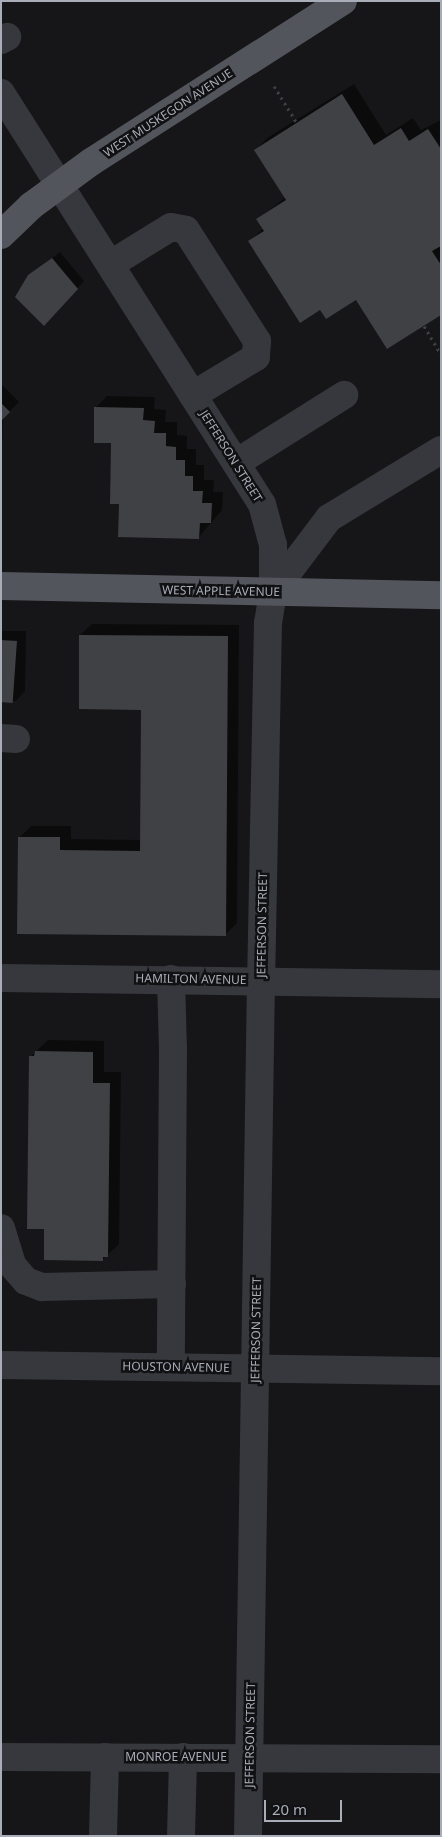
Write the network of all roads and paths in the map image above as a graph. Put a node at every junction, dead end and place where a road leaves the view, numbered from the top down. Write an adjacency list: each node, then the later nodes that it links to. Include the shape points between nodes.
1 (343, 1): 5 (main road, WEST MUSKEGON AVENUE)
2 (274, 86): 4 (path)
3 (1, 93): 5 (street, JEFFERSON STREET)
4 (297, 123)
5 (61, 183): 6 (main road, WEST MUSKEGON AVENUE); 7 (street, JEFFERSON STREET)
6 (1, 235)
7 (112, 264): 10 (street, JEFFERSON STREET); 10 (street, via 171,227 186,230 257,341 256,357)
8 (424, 326): 9 (path)
9 (441, 354)
10 (193, 395): 13 (street, JEFFERSON STREET)
11 (344, 396): 13 (street)
12 (441, 450): 15 (street, via 328,518)
13 (236, 463): 15 (street, JEFFERSON STREET, via 262,504 273,545)
14 (1, 586): 15 (main road, WEST APPLE AVENUE)
15 (273, 592): 16 (main road, WEST APPLE AVENUE); 19 (street, JEFFERSON STREET, via 268,622)
16 (441, 595)
17 (1, 978): 18 (street, HAMILTON AVENUE)
18 (171, 979): 19 (street, HAMILTON AVENUE); 22 (street)
19 (260, 980): 20 (street, HAMILTON AVENUE); 25 (street, JEFFERSON STREET)
20 (441, 984)
21 (1, 1228): 22 (street, via 12,1265 26,1280 42,1286)
22 (172, 1284): 24 (street)
23 (1, 1365): 24 (street, HOUSTON AVENUE)
24 (171, 1367): 25 (street, HOUSTON AVENUE)
25 (255, 1368): 26 (street, HOUSTON AVENUE); 30 (street, JEFFERSON STREET)
26 (441, 1371)
27 (1, 1757): 28 (street, MONROE AVENUE)
28 (105, 1757): 29 (street, MONROE AVENUE); 32 (street)
29 (183, 1757): 30 (street, MONROE AVENUE); 33 (street)
30 (250, 1757): 31 (street, MONROE AVENUE); 34 (street, JEFFERSON STREET)
31 (441, 1759)
32 (103, 1836)
33 (181, 1836)
34 (248, 1836)

